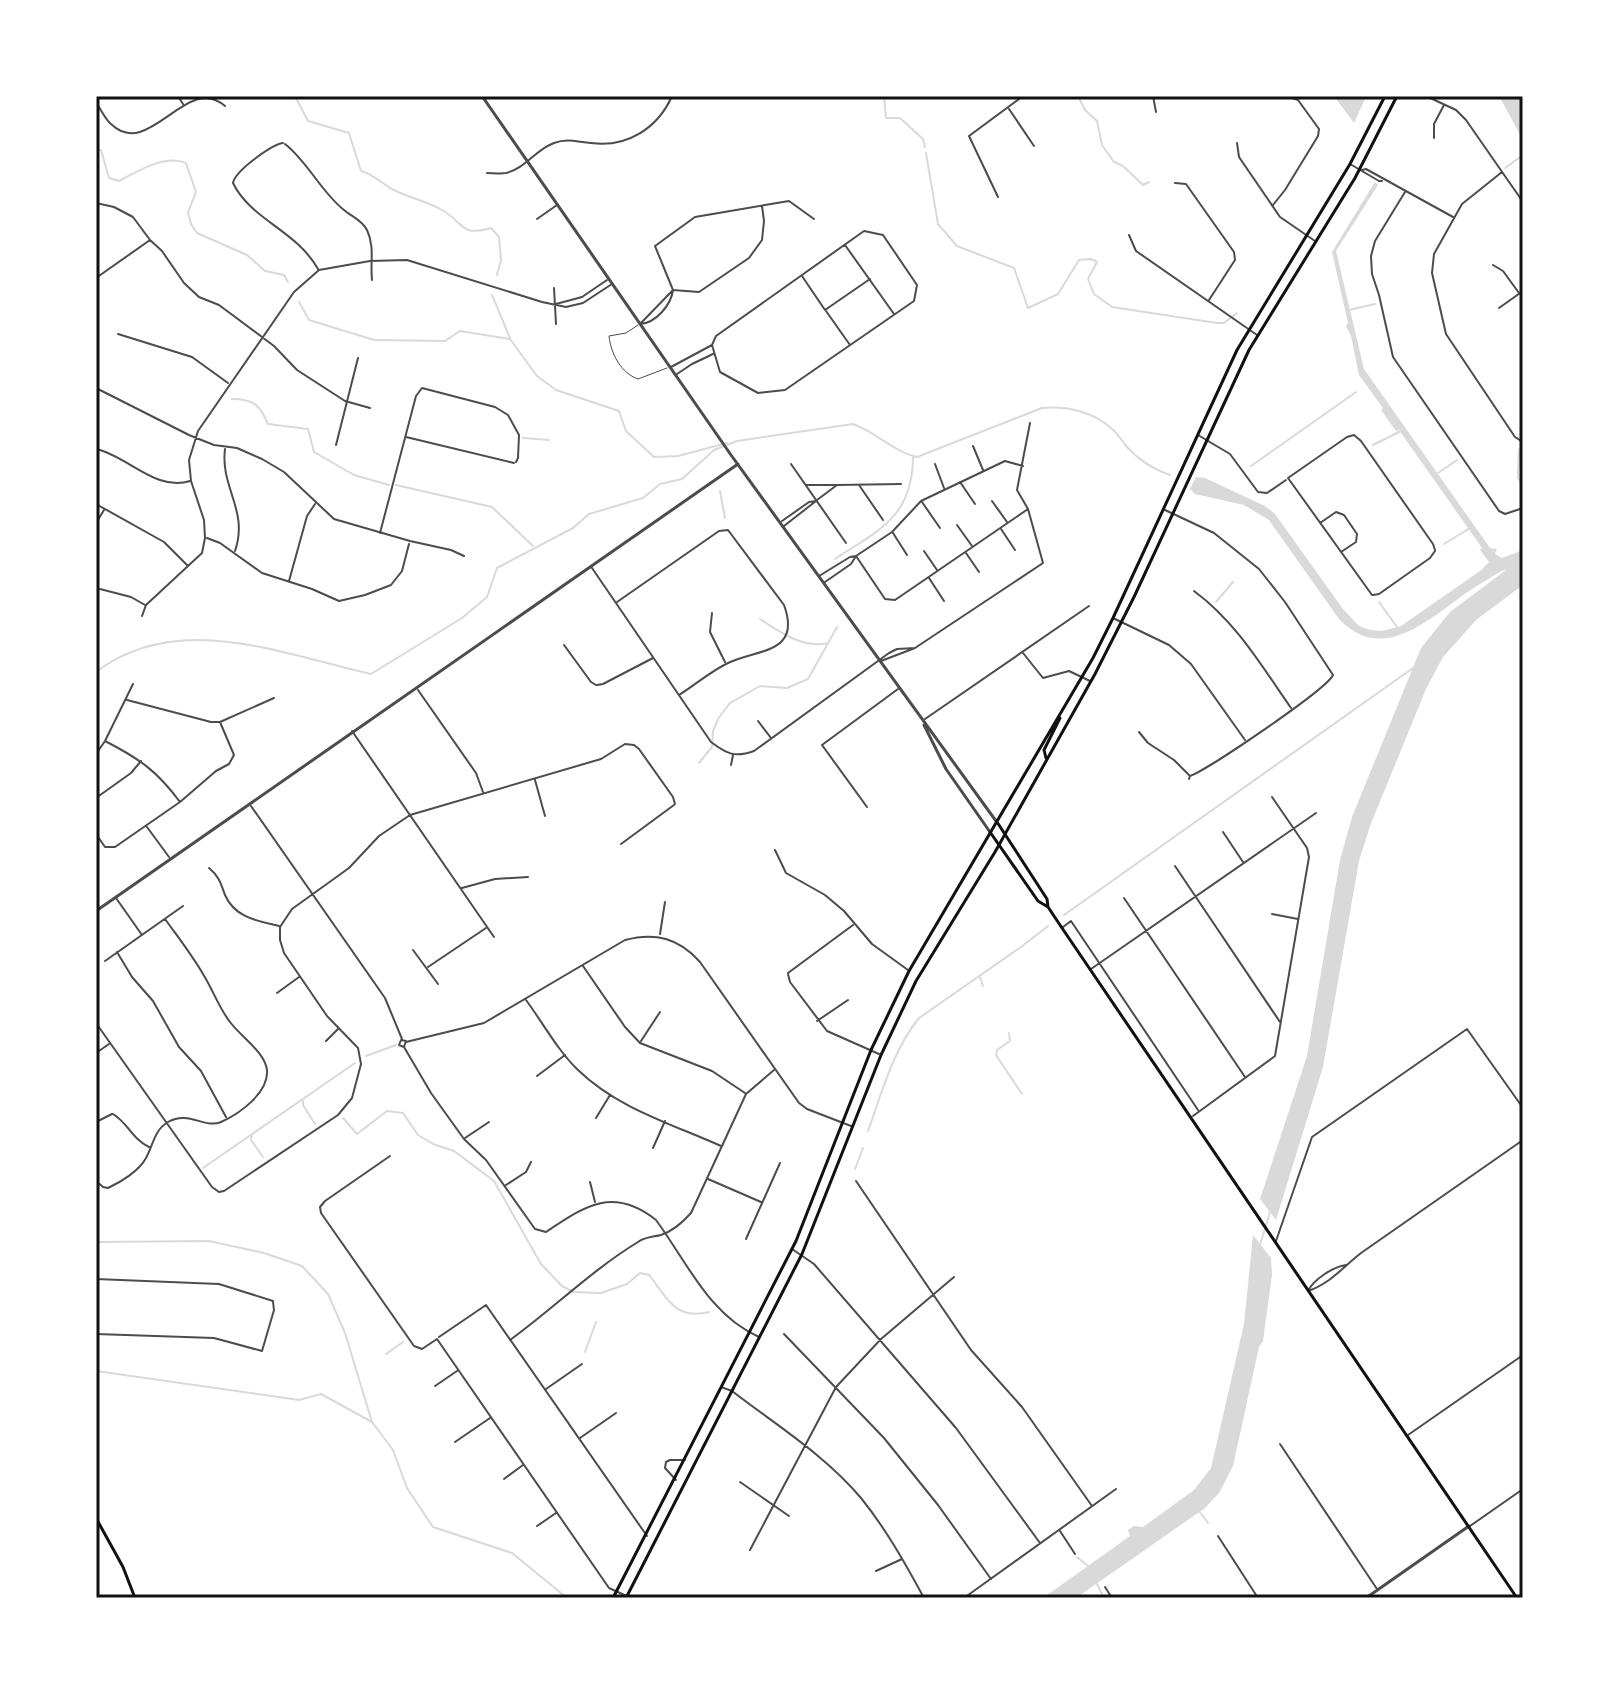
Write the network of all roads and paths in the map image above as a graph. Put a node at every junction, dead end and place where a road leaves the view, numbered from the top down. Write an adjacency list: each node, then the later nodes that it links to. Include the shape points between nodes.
1 (178, 96): 12 (street)
2 (482, 96): 19 (street)
3 (672, 96): 19 (street, via 665,112 632,138 614,143 559,141)
4 (1023, 96): 14 (street)
5 (1153, 96): 15 (street)
6 (1286, 96): 32 (street, via 1298,100 1319,129)
7 (1385, 96): 20 (main road)
8 (1397, 96): 21 (main road)
9 (1426, 96): 11 (street)
10 (96, 103): 12 (street, via 111,125 136,132)
11 (1444, 104): 16 (street); 22 (street, via 1466,120)
12 (184, 105): 13 (street, via 204,96)
13 (225, 106)
14 (1008, 108): 18 (street); 28 (street, via 969,136)
15 (1156, 112)
16 (1434, 138)
17 (1237, 143): 32 (street, via 1239,157)
18 (1034, 146)
19 (528, 161): 23 (street, via 507,173); 31 (street)
20 (1350, 164): 21 (street); 38 (main road)
21 (1361, 170): 27 (street); 40 (main road)
22 (1502, 172): 29 (street); 34 (street, via 1462,204)
23 (487, 173)
24 (233, 178): 25 (street); 42 (street, via 283,141 339,205 361,221 370,238); 44 (street, via 254,211 302,245)
25 (227, 179)
26 (1175, 183): 54 (street, via 1186,184 1234,252 1235,260)
27 (1405, 192): 34 (street); 104 (street, via 1371,256 1393,357 1502,514)
28 (998, 197)
29 (1523, 202)
30 (96, 203): 39 (street, via 133,217)
31 (558, 204): 35 (street); 47 (street)
32 (1273, 205): 38 (street)
33 (762, 206): 36 (street, via 792,201); 52 (street, via 762,240 749,258 699,292); 52 (street, via 695,217 655,246)
34 (1454, 218): 80 (street, via 1434,254 1432,273 1446,334)
35 (537, 219)
36 (814, 219)
37 (1129, 235): 54 (street, via 1136,251)
38 (1305, 236): 40 (street); 61 (main road)
39 (150, 240): 46 (street); 64 (street, via 199,297)
40 (1315, 241): 63 (main road)
41 (845, 245): 45 (street); 48 (street); 58 (street, via 864,231 883,235 917,285 914,301)
42 (372, 261): 44 (street); 49 (street); 55 (street, via 407,260)
43 (1493, 265): 53 (street)
44 (319, 270): 64 (street, via 294,292)
45 (801, 275): 57 (street); 65 (street, via 716,336)
46 (96, 278)
47 (610, 278): 50 (street); 55 (street, via 582,297)
48 (870, 279): 57 (street); 58 (street)
49 (372, 280)
50 (613, 283): 55 (street, via 583,303); 60 (street)
51 (554, 288): 55 (street)
52 (675, 290): 60 (street); 60 (street, via 661,313)
53 (1521, 292): 56 (street)
54 (1208, 301): 61 (street)
55 (555, 304): 59 (street)
56 (1499, 308)
57 (825, 310): 66 (street)
58 (894, 315): 66 (street)
59 (556, 324)
60 (640, 324): 69 (street); 69 (lane, via 609,336 610,349 626,375 638,379)
61 (1248, 330): 63 (street); 76 (main road)
62 (118, 334): 71 (street, via 192,357)
63 (1257, 335): 79 (main road)
64 (262, 337): 71 (street); 73 (street, via 287,363)
65 (712, 345): 67 (street); 69 (street)
66 (851, 345): 67 (street, via 785,390 758,393 720,372)
67 (714, 354): 70 (street)
68 (358, 358): 73 (street)
69 (671, 367): 70 (street)
70 (677, 375): 85 (street)
71 (229, 383): 77 (street)
72 (96, 388): 77 (street)
73 (346, 402): 74 (street); 81 (street)
74 (370, 408)
75 (1030, 423): 88 (street)
76 (1197, 434): 79 (street); 107 (main road)
77 (195, 437): 83 (street); 91 (street)
78 (406, 437): 78 (street, via 420,390 427,389 501,410 519,435 518,458 516,464 510,463); 120 (street)
79 (1206, 439): 90 (street, via 1230,454 1258,492 1267,493); 108 (main road)
80 (1521, 442)
81 (336, 445)
82 (973, 446): 89 (street)
83 (226, 448): 101 (street, via 237,448 284,472); 127 (street, via 225,474 240,517)
84 (96, 449): 91 (street, via 165,483)
85 (738, 464): 114 (street); 134 (street)
86 (791, 464): 95 (street)
87 (935, 464): 97 (street)
88 (1023, 466): 89 (street, via 1005,461); 106 (street, via 1017,490)
89 (983, 471): 92 (street)
90 (1288, 478): 113 (street); 129 (street, via 1355,433 1437,550 1372,596)
91 (191, 481): 121 (street)
92 (960, 482): 97 (street); 103 (street)
93 (858, 484): 94 (street); 96 (street); 109 (street)
94 (901, 484)
95 (805, 485): 96 (street); 98 (street)
96 (837, 485): 98 (street)
97 (945, 489): 99 (street)
98 (816, 501): 114 (street); 123 (street)
99 (921, 501): 116 (street); 119 (street)
100 (992, 501): 112 (street)
101 (316, 503): 120 (street, via 334,519); 139 (street, via 307,516)
102 (96, 504): 105 (street)
103 (975, 504)
104 (1523, 508)
105 (104, 509): 110 (street); 133 (street, via 164,542)
106 (1028, 509): 112 (street); 154 (street, via 1043,563 915,648)
107 (1164, 510): 108 (street); 149 (main road)
108 (1172, 513): 150 (main road); 164 (street, via 1214,533 1259,569 1334,676)
109 (883, 520)
110 (96, 523)
111 (728, 523): 118 (street)
112 (1007, 523): 117 (street)
113 (1320, 523): 129 (street); 129 (street, via 1336,512 1357,534 1356,542)
114 (782, 525): 137 (street)
115 (957, 525): 124 (street)
116 (940, 528)
117 (1000, 528): 124 (street); 125 (street)
118 (728, 530): 144 (street, via 719,531); 155 (street, via 788,617 786,635 773,649)
119 (892, 532): 130 (street); 132 (street)
120 (380, 533): 122 (street)
121 (205, 538): 127 (street); 133 (street, via 202,553)
122 (410, 541): 131 (street); 139 (street, via 399,577 385,589 339,601)
123 (846, 543)
124 (972, 547): 128 (street)
125 (1015, 550)
126 (924, 551): 135 (street)
127 (235, 552): 139 (street, via 262,573)
128 (965, 552): 135 (street); 136 (street)
129 (1340, 553)
130 (907, 555)
131 (464, 556)
132 (856, 556): 137 (street); 138 (street, via 885,599 895,600); 140 (street)
133 (189, 567): 145 (street)
134 (591, 567): 144 (street); 159 (street)
135 (937, 571): 138 (street)
136 (979, 572)
137 (819, 576): 140 (street)
138 (929, 577): 143 (street)
139 (289, 581)
140 (824, 582): 154 (street)
141 (100, 589): 145 (street)
142 (1194, 591): 164 (street, via 1236,629)
143 (944, 601)
144 (616, 603): 153 (street)
145 (146, 606): 148 (street)
146 (1089, 606): 152 (street)
147 (712, 613): 155 (street, via 710,632)
148 (142, 616)
149 (1113, 618): 150 (street); 156 (main road)
150 (1122, 622): 157 (main road); 173 (street, via 1169,645 1191,664)
151 (564, 645): 153 (street, via 597,687)
152 (1022, 652): 156 (street, via 1043,678 1069,671); 167 (street)
153 (654, 657): 161 (street)
154 (880, 662): 160 (street); 171 (street)
155 (726, 663): 161 (street)
156 (1082, 676): 157 (street); 165 (main road)
157 (1090, 681): 176 (main road)
158 (133, 684): 163 (street)
159 (416, 687): 169 (street); 180 (street, via 476,773)
160 (899, 689): 167 (street); 187 (street, via 822,745)
161 (679, 695): 175 (street, via 711,742)
162 (274, 698): 168 (street)
163 (127, 700): 168 (street); 172 (street)
164 (1291, 709): 173 (street)
165 (1061, 714): 176 (main road, via 1044,750); 191 (main road)
166 (758, 721): 171 (street)
167 (922, 721): 191 (street); 194 (street, via 946,769)
168 (220, 722): 183 (street, via 234,759)
169 (352, 731): 186 (street); 189 (street)
170 (1139, 732): 173 (street, via 1189,778)
171 (771, 739): 175 (street, via 754,751)
172 (105, 741): 174 (street); 177 (street)
173 (1245, 741)
174 (96, 754)
175 (733, 755): 178 (street)
176 (1046, 758): 197 (main road)
177 (141, 760): 182 (street); 183 (street)
178 (731, 765)
179 (534, 778): 180 (street); 184 (street, via 601,759 632,742); 190 (street)
180 (483, 793): 189 (street)
181 (1272, 797): 193 (street)
182 (96, 798)
183 (180, 802): 192 (street)
184 (675, 804): 185 (street); 198 (street)
185 (679, 804)
186 (250, 805): 201 (street); 207 (street)
187 (867, 807)
188 (1316, 813): 193 (street)
189 (410, 815): 206 (street); 207 (street)
190 (545, 816)
191 (996, 821): 194 (main road); 197 (main road)
192 (146, 826): 196 (street, via 108,849); 201 (street)
193 (1294, 828): 202 (street); 217 (street, via 1309,857)
194 (990, 832): 199 (main road); 226 (main road)
195 (1223, 832): 202 (street)
196 (96, 834)
197 (1004, 834): 199 (main road); 213 (main road)
198 (621, 844)
199 (999, 845): 213 (main road, via 1038,901); 227 (main road)
200 (775, 850): 218 (street, via 786,873 825,895)
201 (170, 859): 208 (street)
202 (1244, 863): 209 (street)
203 (1175, 866): 209 (street)
204 (209, 868): 219 (street, via 236,910)
205 (528, 877): 206 (street)
206 (461, 889): 220 (street)
207 (314, 894): 219 (street, via 292,909); 246 (street, via 385,998)
208 (115, 897): 214 (street); 223 (street)
209 (1195, 897): 222 (street); 244 (street)
210 (1124, 898): 222 (street)
211 (665, 902): 224 (street)
212 (183, 906): 216 (street)
213 (1048, 907): 221 (main road)
214 (96, 911)
215 (1272, 914): 217 (street)
216 (165, 919): 223 (street); 263 (street, via 228,1020 262,1056 267,1069 258,1096)
217 (1300, 919): 244 (street)
218 (855, 923): 235 (street, via 872,944); 242 (street, via 786,974)
219 (280, 927): 236 (street, via 284,953)
220 (487, 927): 225 (street); 233 (street)
221 (1062, 928): 232 (street, via 1071,921); 234 (main road)
222 (1147, 931): 232 (street); 257 (street)
223 (142, 935): 229 (street)
224 (660, 935): 231 (street, via 625,940); 255 (street, via 700,962)
225 (494, 937)
226 (925, 943): 227 (main road); 235 (main road)
227 (936, 949): 254 (main road)
228 (413, 950): 233 (street)
229 (117, 952): 230 (street); 263 (street, via 179,1047 201,1071)
230 (105, 961)
231 (582, 964): 239 (street); 249 (street)
232 (1099, 964): 234 (street); 261 (street)
233 (428, 967): 237 (street)
234 (1090, 969): 262 (main road)
235 (909, 971): 251 (main road)
236 (300, 977): 238 (street); 245 (street)
237 (438, 984)
238 (277, 993)
239 (525, 999): 250 (street, via 473,1028); 253 (street)
240 (848, 1000): 242 (street)
241 (660, 1012): 249 (street)
242 (817, 1021): 251 (street, via 827,1031)
243 (96, 1023): 248 (street)
244 (1281, 1023): 257 (street, via 1275,1056)
245 (339, 1028): 247 (street); 269 (street, via 358,1048 361,1064 352,1098 338,1115 227,1190 212,1187)
246 (402, 1039): 250 (street); 250 (street, via 398,1043)
247 (326, 1041)
248 (110, 1043): 252 (street); 269 (street)
249 (640, 1043): 258 (street, via 715,1073)
250 (405, 1044): 271 (street, via 418,1074)
251 (871, 1050): 254 (street); 266 (main road)
252 (96, 1053)
253 (565, 1055): 256 (street); 259 (street)
254 (881, 1055): 270 (main road)
255 (775, 1069): 258 (street); 266 (street, via 799,1103)
256 (537, 1076)
257 (1245, 1078): 261 (street)
258 (746, 1094): 273 (street)
259 (610, 1095): 264 (street); 265 (street)
260 (1523, 1108): 288 (street, via 1467,1029 1312,1137)
261 (1198, 1111): 262 (street)
262 (1190, 1117): 288 (main road)
263 (227, 1118): 269 (street, via 209,1124 190,1117)
264 (596, 1118)
265 (665, 1121): 273 (street); 275 (street)
266 (842, 1121): 270 (street); 289 (main road)
267 (96, 1122): 274 (street, via 113,1112 134,1138)
268 (489, 1122): 271 (street)
269 (166, 1123): 274 (street)
270 (852, 1127): 290 (main road)
271 (464, 1139): 283 (street)
272 (1523, 1140): 291 (street)
273 (722, 1146): 279 (street)
274 (151, 1147): 280 (street, via 140,1166 113,1186 105,1188)
275 (653, 1148)
276 (390, 1156): 302 (street, via 320,1206 414,1346 422,1349)
277 (531, 1162): 283 (street)
278 (780, 1163): 284 (street)
279 (707, 1178): 284 (street); 286 (street, via 691,1213)
280 (96, 1181)
281 (856, 1181): 295 (street)
282 (590, 1182): 285 (street)
283 (505, 1186): 285 (street, via 541,1232)
284 (762, 1202): 287 (street)
285 (596, 1203): 286 (street, via 642,1210)
286 (666, 1234): 297 (street, via 642,1239); 298 (street, via 714,1305)
287 (746, 1239)
288 (1274, 1241): 294 (main road)
289 (792, 1249): 290 (street); 298 (main road)
290 (802, 1254): 301 (main road); 303 (street)
291 (1346, 1265): 294 (street); 294 (street, via 1337,1266)
292 (954, 1277): 295 (street)
293 (96, 1279): 299 (street, via 219,1284 275,1301 262,1351 214,1338)
294 (1308, 1291): 315 (main road)
295 (933, 1295): 303 (street); 328 (street)
296 (556, 1299): 297 (street)
297 (559, 1304): 304 (street)
298 (749, 1332): 301 (street); 309 (main road)
299 (96, 1334)
300 (784, 1334): 310 (street)
301 (759, 1337): 312 (main road)
302 (437, 1339): 304 (street, via 486,1305); 307 (street)
303 (881, 1339): 310 (street); 338 (street, via 956,1428)
304 (510, 1340): 311 (street)
305 (1523, 1355): 315 (street)
306 (582, 1364): 311 (street)
307 (458, 1370): 308 (street); 314 (street)
308 (435, 1386)
309 (721, 1387): 312 (street); 320 (main road)
310 (836, 1387): 319 (street); 343 (street, via 884,1438)
311 (545, 1390): 316 (street)
312 (732, 1391): 319 (street); 337 (main road)
313 (616, 1413): 316 (street)
314 (491, 1417): 317 (street); 321 (street)
315 (1407, 1436): 333 (main road)
316 (579, 1439): 335 (street)
317 (455, 1442)
318 (1280, 1444): 345 (street)
319 (803, 1445): 327 (street); 341 (street, via 859,1496)
320 (685, 1460): 323 (main road); 323 (street, via 666,1462)
321 (524, 1465): 322 (street); 329 (street)
322 (504, 1479)
323 (676, 1480): 335 (main road)
324 (740, 1482): 327 (street)
325 (1116, 1489): 328 (street)
326 (1523, 1489): 333 (street)
327 (773, 1504): 330 (street); 339 (street)
328 (1092, 1506): 334 (street)
329 (557, 1512): 332 (street); 346 (street, via 609,1588)
330 (789, 1516)
331 (96, 1518): 348 (main road)
332 (537, 1526)
333 (1469, 1526): 345 (street); 355 (main road)
334 (1059, 1530): 338 (street); 340 (street)
335 (647, 1536): 337 (main road); 346 (main road)
336 (1218, 1536): 353 (street)
337 (655, 1541): 347 (main road)
338 (1040, 1543): 343 (street)
339 (750, 1550)
340 (1075, 1554)
341 (903, 1558): 342 (street); 350 (street)
342 (876, 1571)
343 (991, 1579): 351 (street)
344 (1105, 1587): 352 (street)
345 (1378, 1590): 354 (street)
346 (617, 1591): 347 (street); 349 (main road)
347 (628, 1597)
348 (135, 1598)
349 (613, 1598)
350 (924, 1598)
351 (964, 1598)
352 (1112, 1598)
353 (1258, 1598)
354 (1366, 1598)
355 (1517, 1598)

